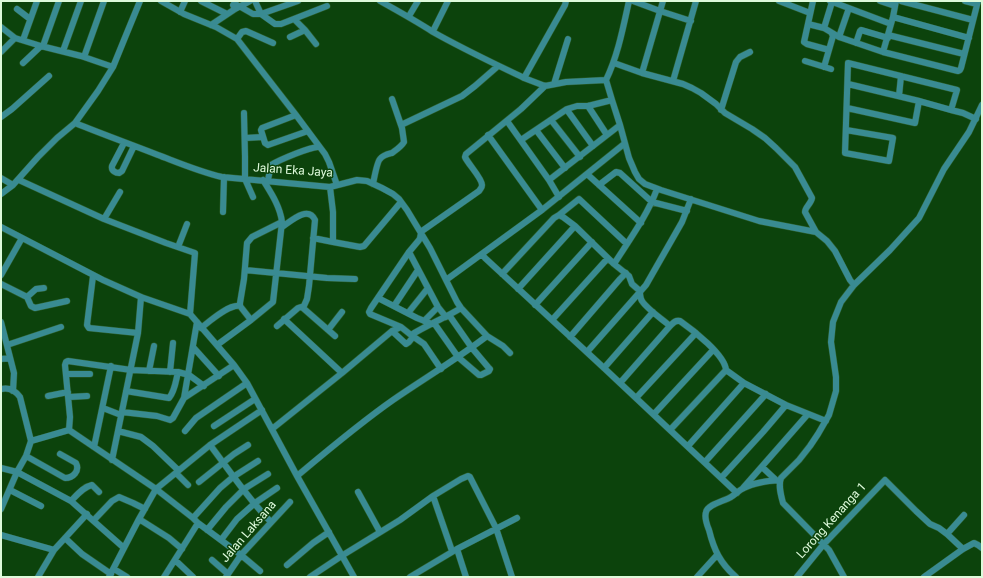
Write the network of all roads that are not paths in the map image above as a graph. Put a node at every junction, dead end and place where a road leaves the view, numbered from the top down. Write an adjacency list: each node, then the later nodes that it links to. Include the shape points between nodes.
1 (37, 1): 38 (street)
2 (59, 1): 61 (street)
3 (82, 1): 63 (street)
4 (104, 1): 68 (street)
5 (140, 1): 74 (street)
6 (161, 1): 33 (street)
7 (185, 1): 33 (street)
8 (201, 1): 35 (street)
9 (250, 1): 28 (street)
10 (255, 1): 36 (street)
11 (298, 1): 36 (street)
12 (380, 1): 37 (street)
13 (418, 1): 37 (street)
14 (448, 1): 48 (street)
15 (566, 1): 79 (street)
16 (629, 1): 71 (street)
17 (633, 1): 32 (street)
18 (662, 1): 32 (street)
19 (696, 1): 42 (street)
20 (779, 1): 34 (street)
21 (813, 1): 34 (street)
22 (831, 1): 30 (street); 46 (street)
23 (880, 1): 27 (street)
24 (900, 1): 41 (street)
25 (965, 1): 26 (street)
26 (977, 3): 41 (street)
27 (895, 4): 40 (street)
28 (237, 5): 35 (street); 36 (street, via 253,14)
29 (327, 6): 39 (street)
30 (849, 8): 40 (street); 50 (street)
31 (17, 9): 38 (street)
32 (660, 11): 42 (street); 76 (street)
33 (180, 12): 44 (street)
34 (810, 13): 43 (street)
35 (226, 14): 44 (street)
36 (261, 14): 39 (street, via 277,25)
37 (409, 16): 48 (street)
38 (30, 19): 57 (street)
39 (294, 19): 47 (street)
40 (892, 20): 51 (street); 54 (street)
41 (973, 20): 54 (street)
42 (691, 21): 81 (street)
43 (808, 24): 46 (street); 62 (street, via 804,42)
44 (211, 25): 55 (street)
45 (1, 27): 52 (street)
46 (824, 28): 49 (street)
47 (305, 30): 53 (street); 60 (street)
48 (433, 31): 72 (street)
49 (832, 34): 50 (street); 62 (street)
50 (839, 37): 59 (street)
51 (888, 37): 59 (street, via 861,30); 66 (street); 67 (street)
52 (15, 38): 57 (street); 64 (street)
53 (290, 38)
54 (969, 38): 67 (street)
55 (237, 39): 58 (street, via 246,31); 98 (street)
56 (568, 39): 82 (street)
57 (23, 40): 61 (street)
58 (273, 43)
59 (856, 43): 66 (street)
60 (316, 44)
61 (42, 46): 63 (street); 70 (street)
62 (829, 50): 73 (street)
63 (63, 51): 68 (street)
64 (1, 52)
65 (750, 52): 93 (street, via 736,62)
66 (883, 52): 67 (street, via 955,71 960,70)
67 (964, 54)
68 (84, 57): 74 (street)
69 (804, 61): 73 (street)
70 (23, 63)
71 (614, 63): 76 (street); 80 (street)
72 (498, 66): 79 (street); 104 (street, via 462,96)
73 (824, 66): 75 (street)
74 (113, 67): 103 (street)
75 (831, 69)
76 (642, 73): 81 (street)
77 (50, 76): 99 (street)
78 (901, 76): 83 (street, via 848,63); 85 (street); 94 (street, via 958,90)
79 (524, 78): 84 (street)
80 (606, 80): 82 (street); 87 (street)
81 (673, 81): 93 (street, via 701,93)
82 (554, 84): 84 (street)
83 (848, 84): 85 (street); 91 (street)
84 (545, 86): 102 (street)
85 (899, 96): 88 (street)
86 (392, 99): 104 (street)
87 (612, 100): 90 (street); 105 (street)
88 (919, 101): 91 (street, via 915,123); 94 (street)
89 (982, 105): 95 (street)
90 (588, 106): 92 (street, via 577,106); 110 (street)
91 (847, 108): 107 (street)
92 (567, 110): 101 (street); 117 (street)
93 (721, 110): 150 (street, via 765,138 795,167 812,198 805,212)
94 (952, 110): 97 (street)
95 (979, 112): 97 (street); 100 (street)
96 (244, 113): 112 (street)
97 (963, 113): 100 (street)
98 (296, 114): 108 (street); 111 (street, via 262,128)
99 (1, 117)
100 (976, 119): 173 (street, via 944,169 919,218)
101 (551, 120): 106 (street); 119 (street)
102 (507, 121): 109 (street); 113 (street)
103 (74, 123): 114 (street, Jalan Eka Jaya); 125 (street)
104 (401, 125): 128 (street, via 404,142 380,159)
105 (620, 125): 110 (street); 115 (street)
106 (536, 130): 113 (street); 120 (street)
107 (846, 130): 107 (street, via 845,153 889,161 893,138)
108 (308, 131): 111 (street, via 268,145); 118 (street)
109 (488, 135): 140 (street); 151 (street, via 468,151 465,157 481,182 481,188)
110 (607, 135): 117 (street)
111 (263, 137): 112 (street)
112 (245, 138): 124 (street)
113 (521, 140): 127 (street)
114 (124, 143): 116 (street, Jalan Eka Jaya); 116 (street, via 112,166 113,171 117,173 122,171)
115 (624, 144): 121 (street); 132 (street, via 639,179)
116 (134, 146): 122 (street, Jalan Eka Jaya, via 205,173)
117 (593, 146): 119 (street)
118 (319, 147): 126 (street, via 271,165); 131 (street, via 327,158)
119 (580, 157): 120 (street)
120 (565, 168): 127 (street)
121 (587, 174): 130 (street); 136 (street)
122 (224, 177): 124 (street, Jalan Eka Jaya); 142 (street)
123 (1, 178): 129 (street)
124 (244, 179): 126 (street, Jalan Eka Jaya); 135 (street)
125 (18, 180): 129 (street); 144 (street)
126 (265, 180): 131 (street, Jalan Eka Jaya); 147 (street, via 282,216)
127 (549, 180): 136 (street)
128 (373, 184): 131 (street, Jalan Eka Jaya, via 357,180); 138 (street, Jalan Eka Jaya, via 393,194)
129 (13, 185): 134 (street)
130 (599, 185): 139 (street, via 616,172 620,173); 145 (street)
131 (333, 186): 154 (street)
132 (657, 189): 137 (street); 139 (street)
133 (120, 192): 144 (street)
134 (1, 194)
135 (253, 197)
136 (559, 197): 140 (street)
137 (691, 199): 141 (street); 150 (street, via 759,221)
138 (401, 202): 151 (street, Jalan Eka Jaya); 154 (street, via 364,246)
139 (652, 202): 141 (street); 145 (street)
140 (542, 210): 159 (street)
141 (687, 211): 177 (street)
142 (223, 212)
143 (560, 215): 148 (street); 156 (street, via 579,199); 166 (street, via 554,218)
144 (104, 219): 157 (street)
145 (641, 223): 156 (street)
146 (187, 224): 157 (street)
147 (282, 224): 153 (street, via 304,214 311,214 315,220); 162 (street, via 249,240); 164 (street)
148 (575, 226): 155 (street); 176 (street)
149 (1, 227): 152 (street)
150 (816, 232): 173 (street, via 835,251)
151 (421, 233): 158 (street, via 419,240); 171 (street, Jalan Eka Jaya)
152 (22, 238): 167 (street); 168 (street)
153 (313, 238): 154 (street); 169 (street)
154 (333, 242)
155 (592, 242): 160 (street); 182 (street)
156 (627, 244): 161 (street)
157 (178, 247): 191 (street, via 195,253)
158 (409, 252): 163 (street); 180 (street)
159 (482, 254): 166 (street); 171 (street)
160 (608, 258): 161 (street); 195 (street)
161 (614, 264): 165 (street)
162 (245, 270): 164 (street); 183 (street)
163 (418, 270): 175 (street); 184 (street)
164 (276, 273): 169 (street); 194 (street, via 273,302)
165 (626, 273): 177 (street); 212 (street)
166 (502, 274): 176 (street)
167 (1, 275)
168 (93, 276): 179 (street); 207 (street, via 87,326)
169 (310, 276): 170 (street); 186 (street)
170 (355, 279)
171 (446, 280): 187 (street, Jalan Eka Jaya)
172 (1, 284): 178 (street)
173 (854, 285): 259 (street, via 841,302 833,322 830,342 836,391)
174 (44, 288): 178 (street, via 36,289)
175 (428, 288): 185 (street); 190 (street)
176 (518, 289): 182 (street)
177 (640, 293): 189 (street, via 642,301); 220 (street)
178 (28, 297): 181 (street, via 31,306 35,308)
179 (141, 297): 191 (street); 207 (street)
180 (378, 298): 184 (street); 203 (street, via 370,314)
181 (67, 300)
182 (535, 305): 195 (street)
183 (240, 306): 194 (street); 204 (street, via 229,308)
184 (394, 306): 190 (street)
185 (438, 307): 192 (street); 196 (street)
186 (303, 308): 193 (street, via 298,308); 205 (street)
187 (461, 308): 192 (street); 211 (street, Jalan Eka Jaya)
188 (342, 312): 205 (street)
189 (653, 312): 201 (street); 227 (street)
190 (408, 313): 196 (street)
191 (190, 314): 198 (street)
192 (448, 316): 199 (street); 218 (street)
193 (284, 319): 200 (street); 234 (street)
194 (251, 320): 215 (street)
195 (552, 320): 212 (street)
196 (424, 321): 199 (street)
197 (1, 322): 214 (street)
198 (197, 322): 204 (street); 217 (street)
199 (433, 323): 210 (street); 222 (street)
200 (277, 326)
201 (670, 326): 208 (street, via 680,321); 240 (street)
202 (61, 327): 214 (street)
203 (401, 327): 206 (street); 210 (street)
204 (201, 328): 215 (street)
205 (328, 330): 209 (street)
206 (392, 331): 210 (street, via 406,344); 234 (street)
207 (138, 333): 229 (street)
208 (696, 333): 219 (street); 251 (street)
209 (335, 336)
210 (412, 336): 228 (street, via 424,344)
211 (487, 336): 218 (street); 221 (street, Jalan Eka Jaya)
212 (570, 337): 220 (street)
213 (173, 343): 232 (street)
214 (7, 345): 223 (street)
215 (217, 345): 225 (street)
216 (154, 346): 231 (street)
217 (192, 347): 237 (street); 238 (street)
218 (472, 348): 222 (street); 222 (street, via 489,371 479,375)
219 (713, 350): 230 (street, via 725,363); 257 (street)
220 (587, 352): 227 (street)
221 (510, 353)
222 (458, 357): 228 (street)
223 (10, 358): 224 (street); 244 (street, via 14,373)
224 (1, 359)
225 (234, 365): 238 (street); 239 (street)
226 (111, 366): 229 (street); 235 (street, via 68,361 65,365); 254 (street)
227 (604, 368): 240 (street)
228 (441, 369): 282 (street, via 392,400)
229 (131, 370): 231 (street); 245 (street)
230 (726, 370): 241 (street); 263 (street)
231 (149, 371): 232 (street)
232 (170, 372): 233 (street)
233 (178, 372): 237 (street); 245 (street, via 169,398)
234 (342, 373): 262 (street)
235 (67, 374): 236 (street); 246 (street)
236 (90, 374)
237 (189, 375): 242 (street); 250 (street)
238 (219, 376): 242 (street)
239 (247, 383): 252 (street); 265 (street, via 196,418)
240 (620, 383): 251 (street)
241 (744, 383): 247 (street); 269 (street)
242 (204, 386): 250 (street)
243 (1, 389): 244 (street)
244 (14, 391): 266 (street, via 20,396)
245 (126, 391): 256 (street)
246 (68, 394): 248 (street); 249 (street); 261 (street)
247 (766, 394): 253 (street); 276 (street)
248 (48, 396)
249 (87, 396)
250 (184, 398): 256 (street, via 170,420 158,416)
251 (636, 398): 257 (street)
252 (255, 399): 255 (street); 260 (street)
253 (786, 405): 258 (street); 284 (street)
254 (103, 408): 256 (street); 270 (street)
255 (262, 410): 262 (street); 267 (street)
256 (122, 413): 264 (street)
257 (654, 414): 263 (street)
258 (808, 414): 259 (street); 277 (street)
259 (826, 421): 285 (street, via 799,460)
260 (214, 426)
261 (69, 430): 266 (street); 270 (street)
262 (272, 430): 282 (street)
263 (670, 430): 269 (street)
264 (118, 431): 273 (street); 279 (street, via 141,437 159,451)
265 (184, 431)
266 (31, 441): 272 (street)
267 (210, 445): 275 (street); 279 (street)
268 (248, 445): 275 (street)
269 (688, 446): 276 (street)
270 (94, 447): 273 (street)
271 (60, 454): 272 (street, via 78,466 70,478)
272 (26, 456): 280 (street)
273 (112, 460): 290 (street)
274 (258, 461): 283 (street)
275 (224, 462): 283 (street); 286 (street)
276 (705, 462): 284 (street)
277 (762, 467): 285 (street); 289 (street)
278 (1, 468): 280 (street)
279 (177, 471): 287 (street); 290 (street)
280 (18, 472): 294 (street); 297 (street)
281 (268, 474): 291 (street)
282 (297, 476): 312 (street)
283 (233, 477): 291 (street); 308 (street, via 220,488)
284 (721, 478): 295 (street)
285 (778, 481): 289 (street); 318 (street, via 783,503)
286 (199, 482)
287 (188, 485)
288 (277, 488): 299 (street)
289 (743, 488): 295 (street)
290 (156, 489): 302 (street); 308 (street)
291 (244, 490): 299 (street); 311 (street)
292 (99, 492): 297 (street, via 92,485 88,486)
293 (358, 492): 313 (street)
294 (6, 493): 300 (street); 301 (street)
295 (737, 493): 327 (street, via 706,511 706,522)
296 (433, 496): 310 (street, via 466,476 470,477); 313 (street); 324 (street)
297 (72, 501): 303 (street)
298 (290, 502): 309 (street, Jalan Laksana)
299 (255, 504): 309 (street); 317 (street, via 237,519)
300 (41, 506)
301 (1, 509)
302 (145, 509): 306 (street); 307 (street, via 119,497)
303 (87, 514): 307 (street); 316 (street)
304 (964, 515): 314 (street)
305 (518, 518): 310 (street)
306 (139, 519): 319 (street); 321 (street)
307 (94, 520): 319 (street)
308 (195, 520): 311 (street); 321 (street)
309 (271, 522): 325 (street, Jalan Laksana)
310 (496, 528): 324 (street); 342 (street)
311 (207, 530): 317 (street)
312 (329, 532): 326 (street); 330 (street)
313 (380, 532): 326 (street)
314 (947, 534): 318 (street, Lorong Kenanga 1, via 930,524 885,480); 322 (street)
315 (1, 535): 323 (street)
316 (65, 538): 323 (street); 332 (street, via 82,554)
317 (220, 540): 325 (street)
318 (823, 545): 345 (street, Lorong Kenanga 1); 346 (street, via 829,550)
319 (124, 548): 332 (street)
320 (982, 548): 322 (street, via 974,544)
321 (182, 549): 328 (street)
322 (963, 549): 347 (street)
323 (54, 550): 334 (street)
324 (455, 550): 340 (street); 341 (street)
325 (241, 555): 331 (street); 333 (street, Jalan Laksana)
326 (342, 555): 338 (street); 339 (street)
327 (717, 555): 343 (street); 344 (street)
328 (175, 560): 336 (street); 337 (street)
329 (212, 560): 333 (street)
330 (288, 565)
331 (260, 571)
332 (111, 574): 335 (street)
333 (227, 576)
334 (38, 577)
335 (127, 577)
336 (164, 577)
337 (192, 577)
338 (310, 577)
339 (354, 577)
340 (410, 577)
341 (466, 577)
342 (512, 577)
343 (697, 577)
344 (736, 577)
345 (797, 577)
346 (844, 577)
347 (924, 577)

